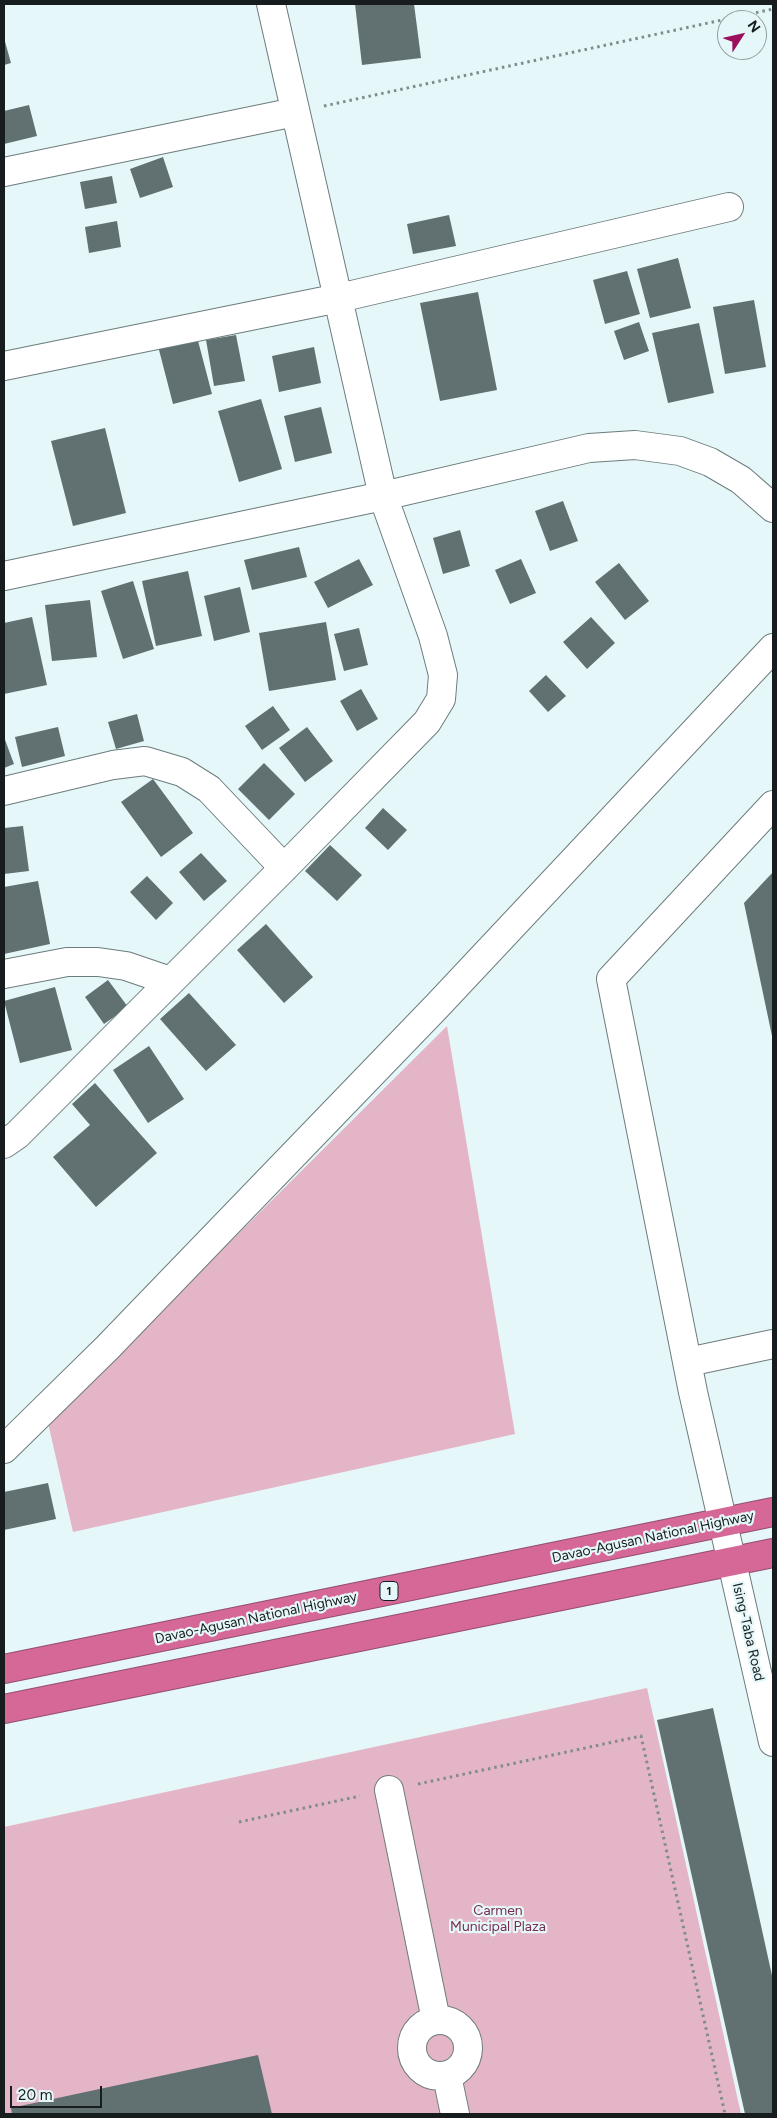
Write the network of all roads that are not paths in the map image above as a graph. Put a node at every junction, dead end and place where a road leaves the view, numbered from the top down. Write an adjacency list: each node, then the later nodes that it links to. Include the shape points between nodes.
1 (271, 4): 2 (street)
2 (295, 112): 3 (street); 5 (street)
3 (4, 172)
4 (729, 207): 5 (street)
5 (339, 298): 6 (street); 7 (street)
6 (4, 366)
7 (383, 496): 8 (street, via 589,448 635,445 680,451 710,462 741,480); 9 (street); 13 (street, via 433,636 443,675 441,699 427,722)
8 (773, 508)
9 (4, 576)
10 (773, 648): 19 (street, via 431,1012 107,1348)
11 (4, 791): 13 (street, via 113,765 145,761 182,772 209,789)
12 (773, 805): 18 (street, Ising-Taba Road, via 611,979)
13 (284, 868): 15 (street)
14 (4, 974): 15 (street, via 67,962 98,962 126,966)
15 (170, 981): 16 (street)
16 (4, 1144)
17 (773, 1344): 18 (street)
18 (688, 1362): 21 (street, Ising-Taba Road)
19 (4, 1449)
20 (773, 1512): 21 (highway, Davao-Agusan National Highway / 1)
21 (723, 1522): 23 (street, Ising-Taba Road); 24 (highway, Davao-Agusan National Highway / 1)
22 (773, 1553): 23 (highway)
23 (732, 1562): 25 (highway); 28 (street, Ising-Taba Road)
24 (349, 1599): 25 (highway); 26 (highway, Davao-Agusan National Highway / 1)
25 (357, 1638): 27 (highway)
26 (4, 1669)
27 (4, 1709)
28 (773, 1736)
29 (389, 1790): 30 (street)
30 (436, 2020): 31 (street, via 445,2020 462,2030 469,2048 467,2057 456,2072); 31 (street, via 417,2032 412,2054 425,2072)
31 (447, 2076): 32 (street)
32 (454, 2114)

